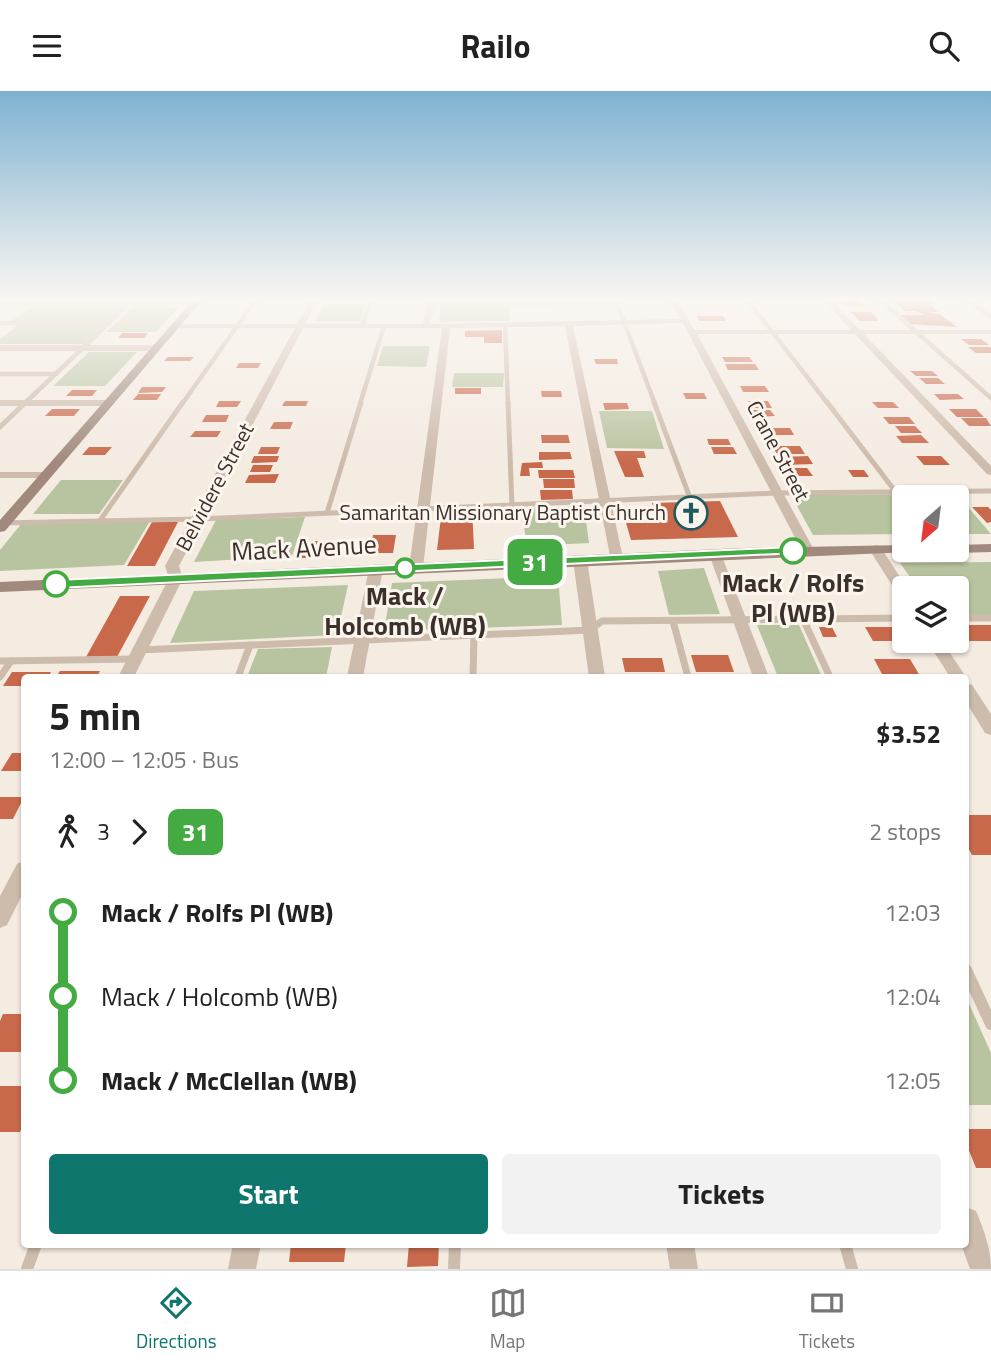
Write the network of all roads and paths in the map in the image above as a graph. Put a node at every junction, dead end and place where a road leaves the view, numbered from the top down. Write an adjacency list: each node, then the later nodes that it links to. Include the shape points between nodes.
1 (78, 353): 15 (lane)
2 (153, 353): 19 (main road)
3 (219, 353): 34 (lane)
4 (286, 353): 35 (street, Belvidere Street)
5 (376, 353): 33 (lane)
6 (443, 353): 32 (street)
7 (506, 353): 31 (lane)
8 (574, 353): 30 (street)
9 (637, 353): 29 (lane)
10 (702, 353): 28 (street, Crane Street)
11 (787, 353): 24 (lane)
12 (878, 353): 21 (street)
13 (940, 353): 16 (lane)
14 (0, 374): 15 (lane)
15 (56, 374): 18 (lane)
16 (991, 398)
17 (0, 403): 18 (street)
18 (25, 403): 19 (street); 20 (lane)
19 (109, 403): 23 (main road)
20 (0, 427)
21 (991, 472)
22 (0, 475): 23 (street)
23 (46, 475): 36 (main road)
24 (892, 487)
25 (892, 491): 28 (lane)
26 (970, 491): 27 (lane)
27 (991, 491)
28 (776, 493): 29 (lane); 41 (street, Crane Street)
29 (690, 498): 30 (lane)
30 (604, 501): 31 (lane); 43 (street)
31 (512, 506): 32 (lane)
32 (423, 510): 33 (lane); 45 (street)
33 (327, 513): 35 (lane)
34 (101, 519): 35 (lane); 36 (lane)
35 (198, 519): 48 (street, Belvidere Street, via 172,566)
36 (2, 524)
37 (991, 548): 40 (main road)
38 (875, 549): 39 (main road, Mack Avenue); 41 (main road, Mack Avenue); 47 (street)
39 (892, 549)
40 (970, 549)
41 (808, 550): 42 (main road, Mack Avenue)
42 (715, 554): 43 (main road, Mack Avenue); 53 (street)
43 (616, 558): 44 (main road, Mack Avenue)
44 (580, 560): 45 (main road, Mack Avenue); 56 (street)
45 (416, 568): 46 (main road, Mack Avenue)
46 (376, 569): 48 (main road, Mack Avenue); 58 (street)
47 (893, 576)
48 (176, 578): 49 (main road, Mack Avenue); 61 (street, Belvidere Street)
49 (0, 587)
50 (892, 618): 54 (lane)
51 (969, 618): 52 (lane)
52 (991, 618)
53 (739, 619): 54 (lane); 55 (lane); 70 (street)
54 (803, 619): 71 (lane)
55 (673, 621): 56 (lane, via 602,621); 69 (lane)
56 (590, 630): 57 (lane); 68 (street)
57 (474, 634): 58 (lane); 67 (lane)
58 (362, 638): 59 (lane); 66 (street)
59 (250, 645): 61 (lane); 65 (lane)
60 (942, 653): 72 (street)
61 (138, 655): 63 (lane); 64 (street, Belvidere Street)
62 (0, 661): 63 (lane)
63 (11, 661): 73 (lane)
64 (128, 674)
65 (239, 674)
66 (356, 674)
67 (473, 674)
68 (597, 674)
69 (687, 674)
70 (760, 674)
71 (829, 674)
72 (956, 674)
73 (0, 677)
74 (969, 694): 75 (street)
75 (991, 727)
76 (21, 877): 77 (street)
77 (0, 918)
78 (969, 976): 79 (lane)
79 (991, 1024)
80 (969, 1229): 91 (street)
81 (35, 1248): 86 (lane)
82 (246, 1248): 87 (street)
83 (455, 1248): 88 (lane)
84 (681, 1248): 89 (street)
85 (846, 1248): 90 (lane)
86 (27, 1269)
87 (242, 1269)
88 (454, 1269)
89 (684, 1269)
90 (852, 1269)
91 (984, 1269)

